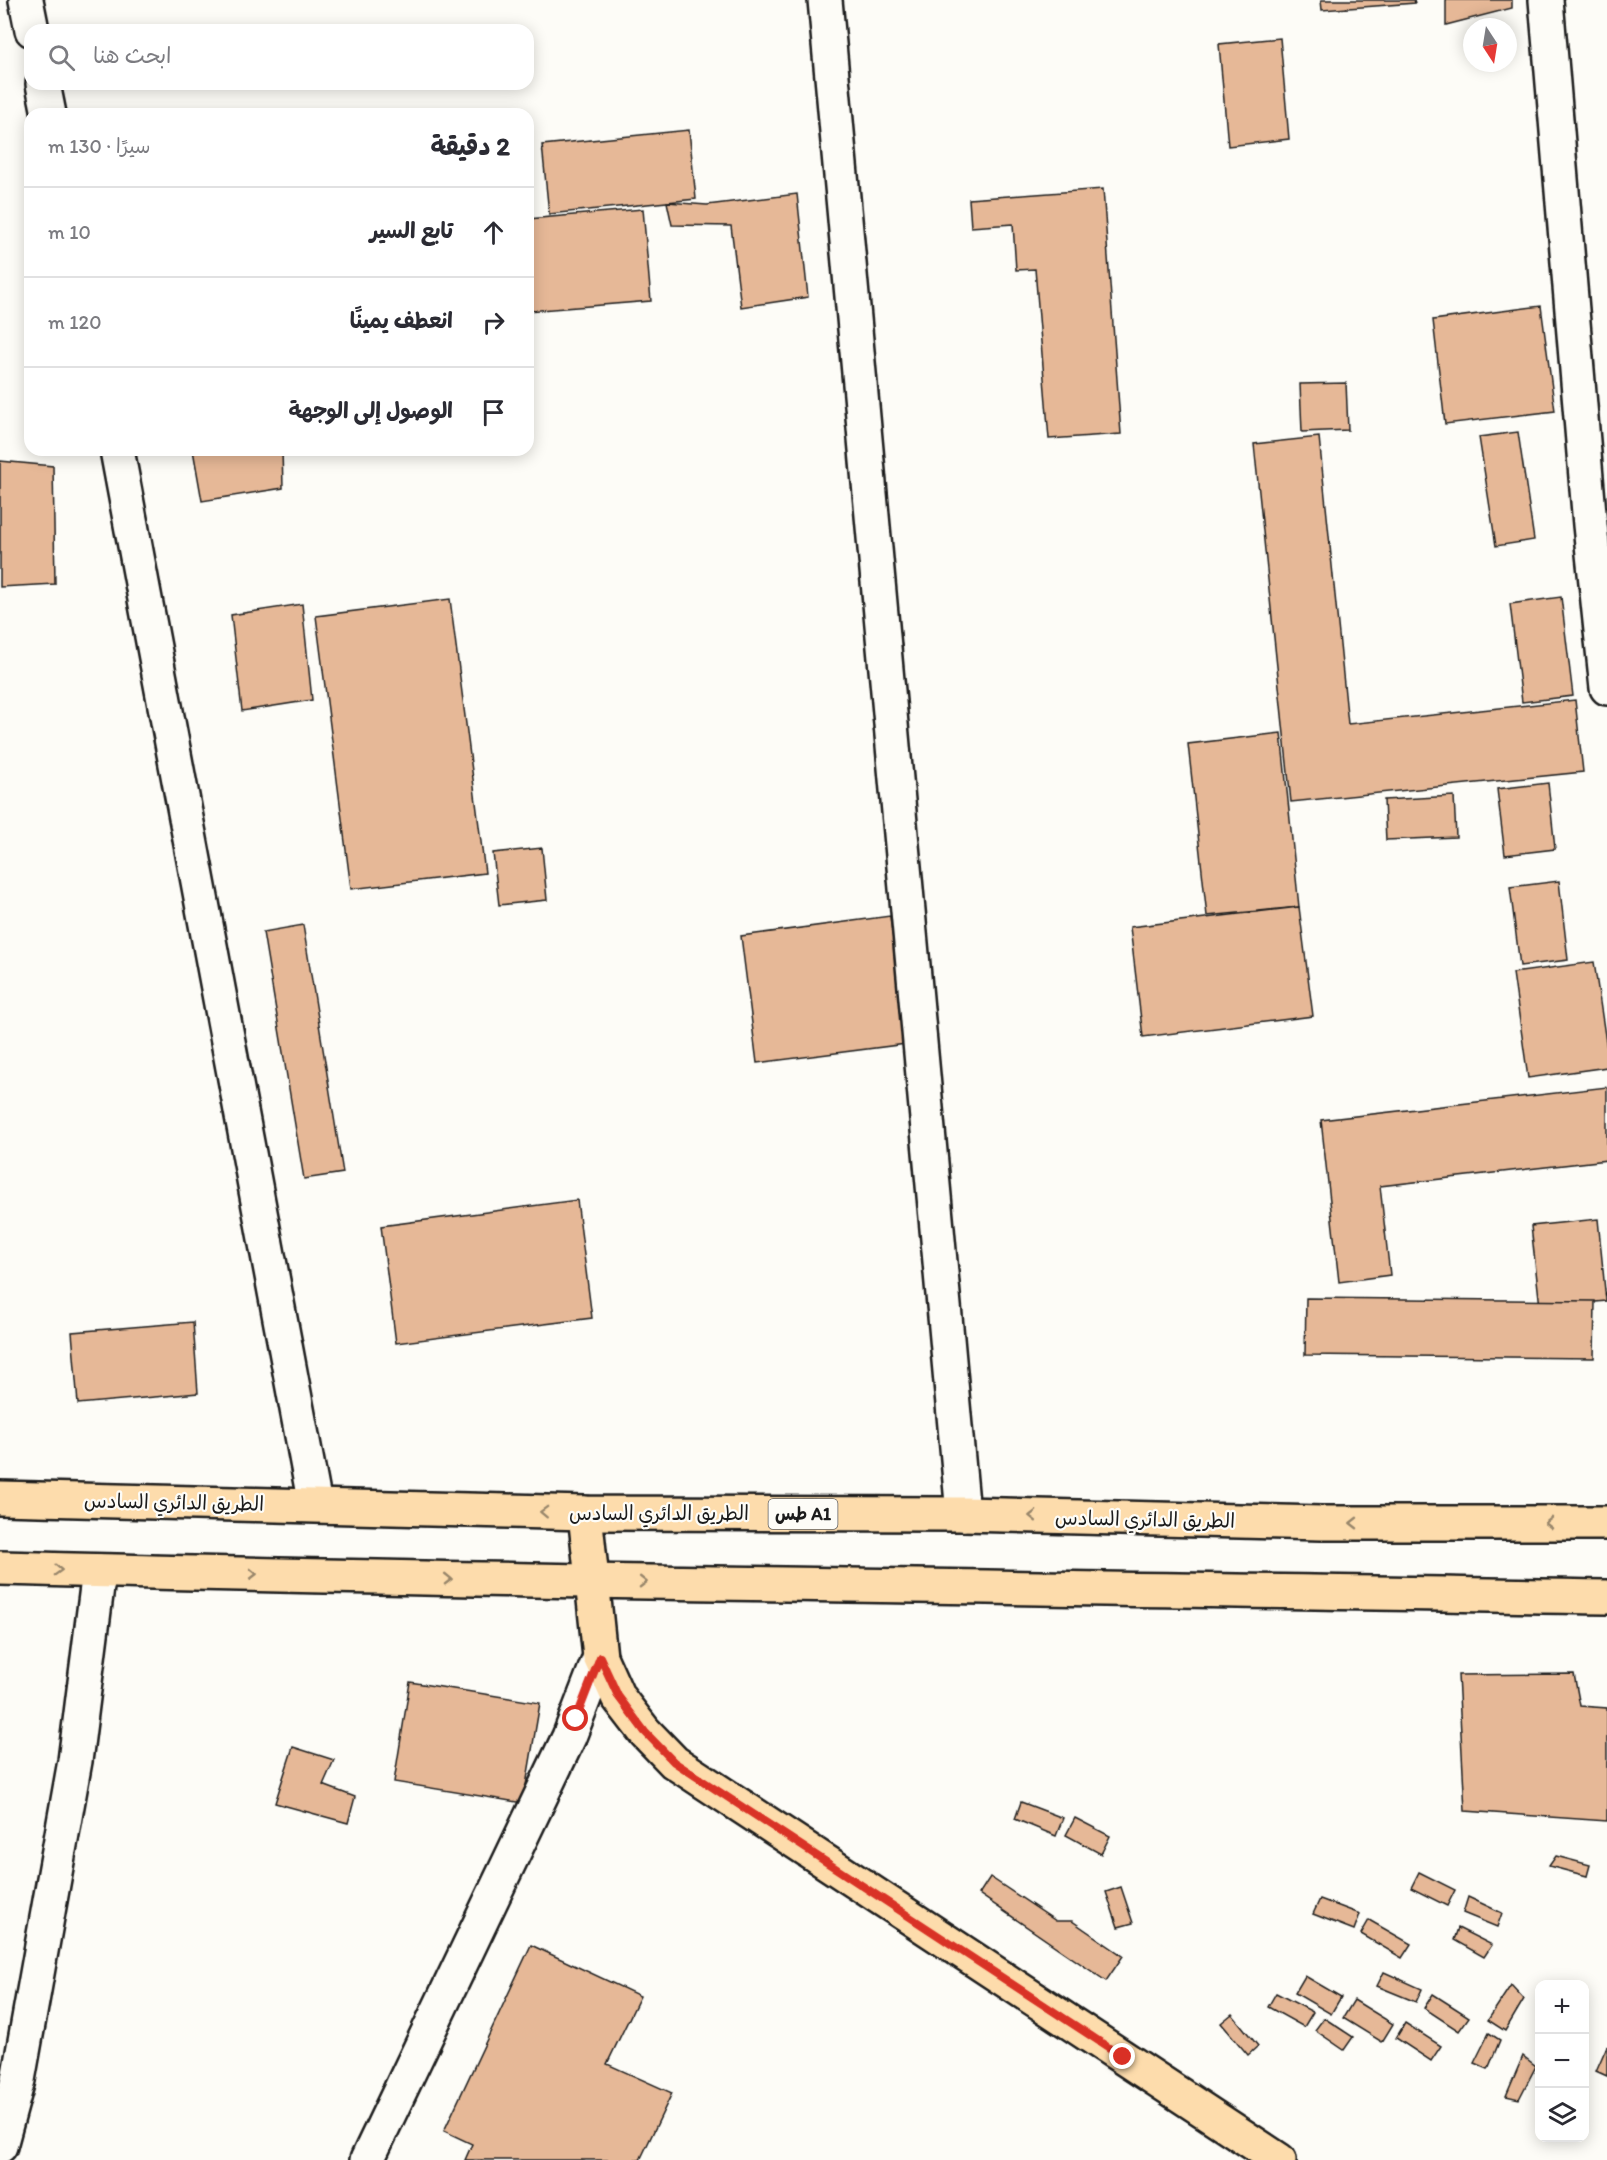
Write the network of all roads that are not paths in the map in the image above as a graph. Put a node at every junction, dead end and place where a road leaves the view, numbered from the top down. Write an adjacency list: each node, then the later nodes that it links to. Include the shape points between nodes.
1 (26, 0): 4 (street)
2 (825, 0): 12 (street)
3 (1546, 0): 8 (street)
4 (31, 24)
5 (44, 90): 6 (street)
6 (48, 108)
7 (118, 456): 10 (street)
8 (1607, 688)
9 (0, 1498): 10 (main road, الطريق الدائري السادس / طس A1)
10 (315, 1505): 11 (main road, الطريق الدائري السادس / طس A1, one-way to 10)
11 (585, 1513): 12 (main road, الطريق الدائري السادس / طس A1); 16 (main road)
12 (963, 1514): 13 (main road, الطريق الدائري السادس / طس A1, one-way to 12, via 1321,1523)
13 (1607, 1523)
14 (0, 1568): 15 (main road, one-way to 15)
15 (99, 1571): 16 (main road, one-way to 16); 19 (street, via 75,1761 18,2080)
16 (592, 1582): 17 (main road, one-way to 17); 18 (main road)
17 (1607, 1597)
18 (600, 1657): 20 (street, via 569,1737); 21 (main road, via 618,1696 674,1762)
19 (0, 2146)
20 (367, 2160)
21 (1279, 2160)

